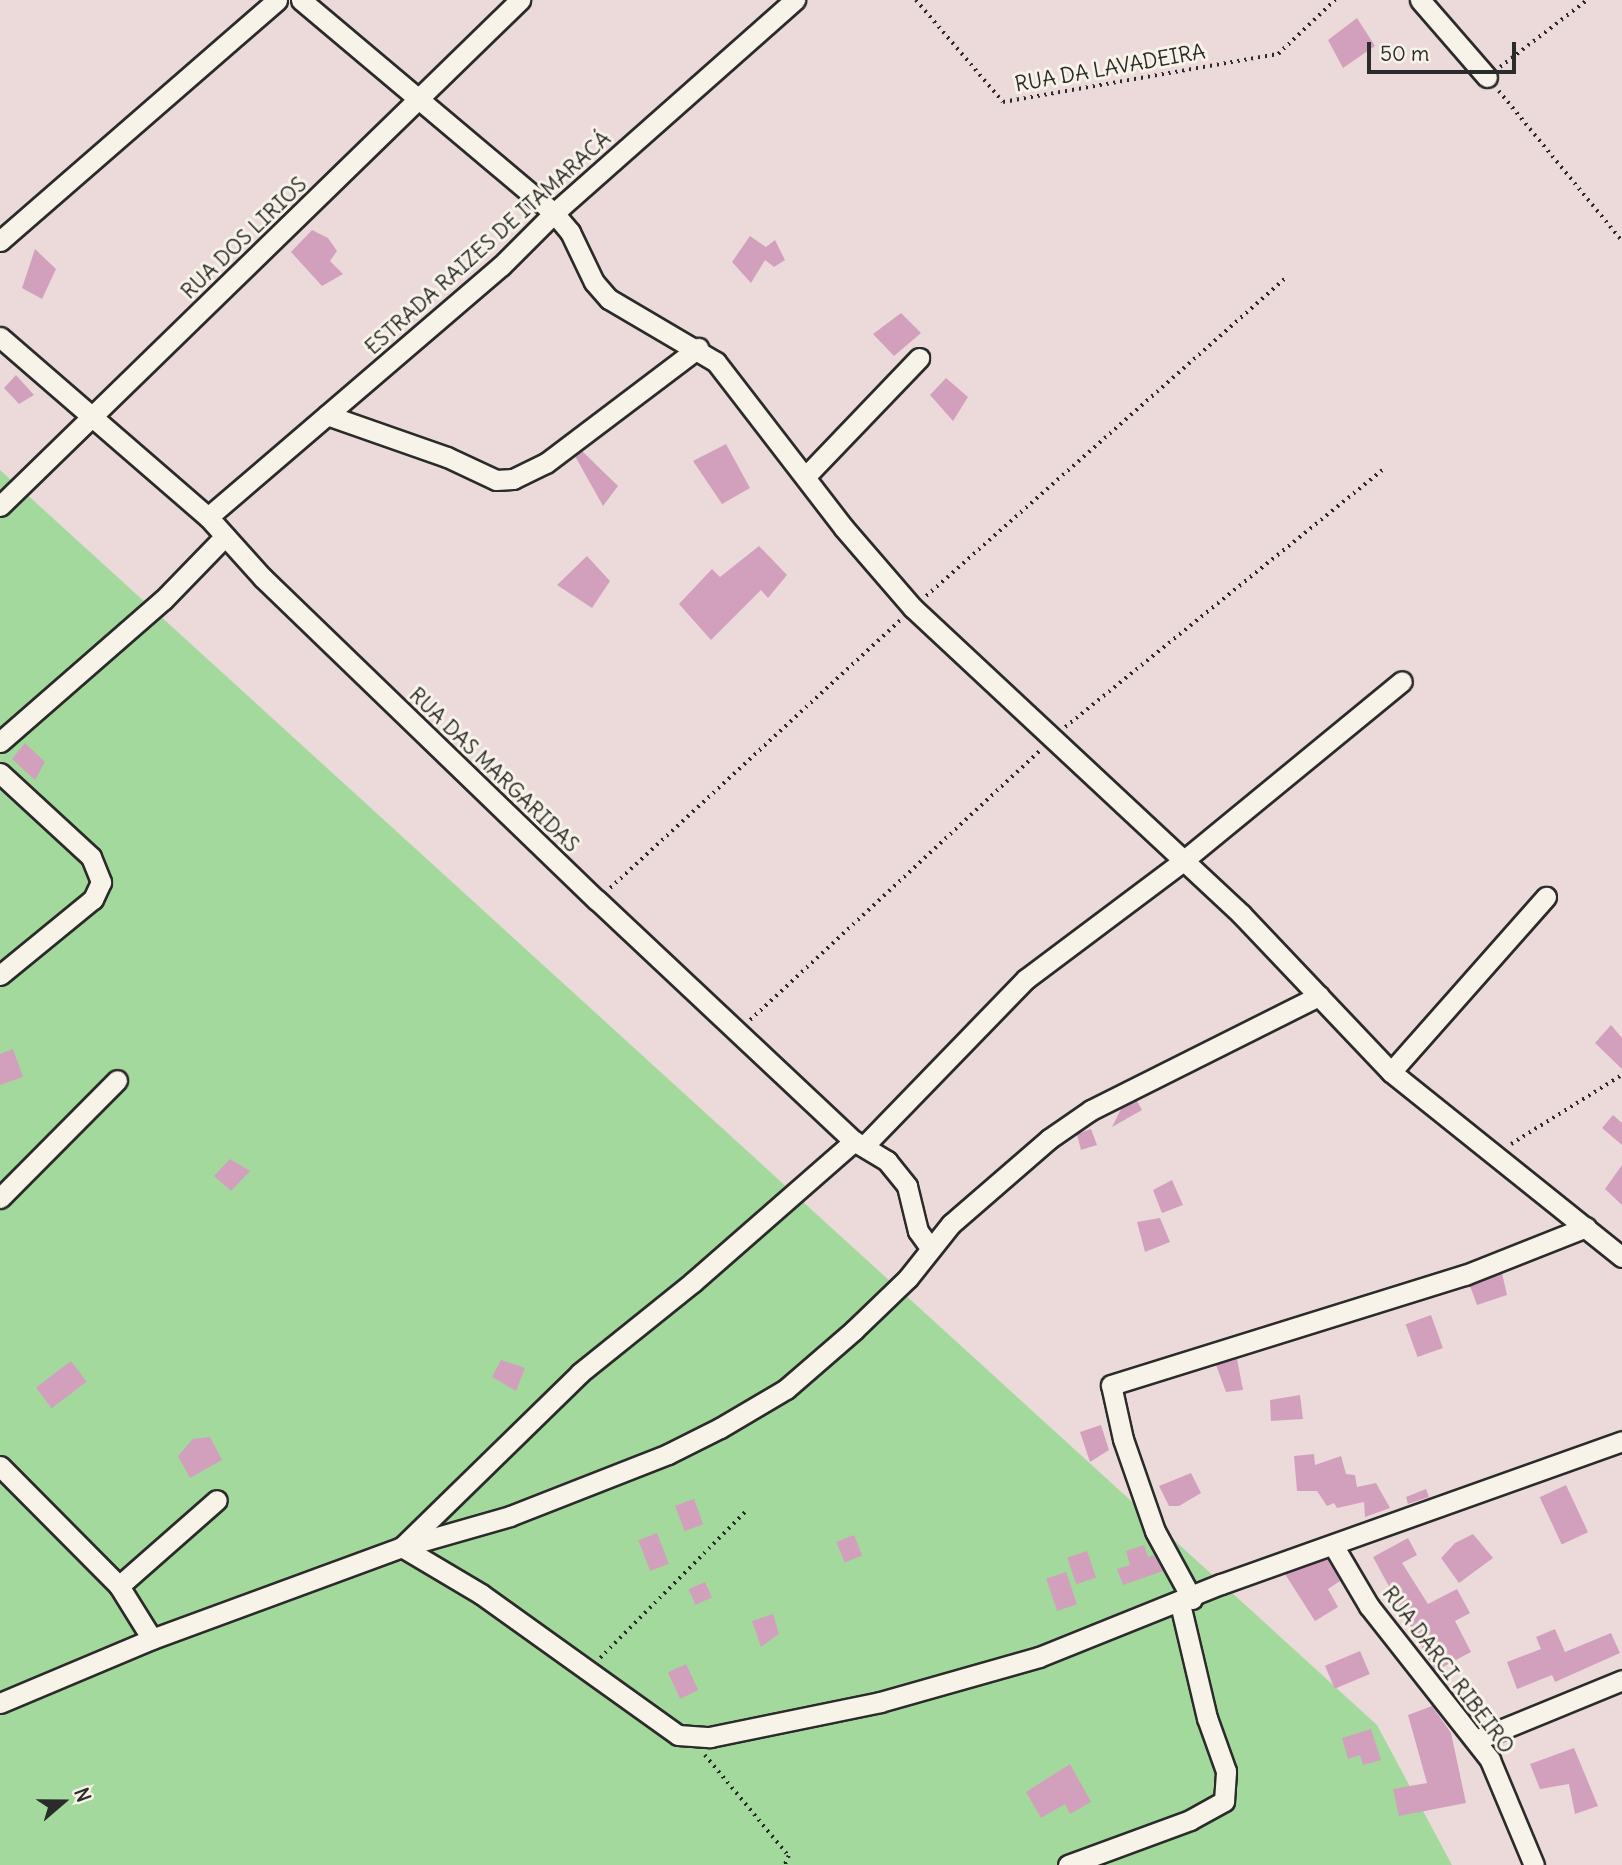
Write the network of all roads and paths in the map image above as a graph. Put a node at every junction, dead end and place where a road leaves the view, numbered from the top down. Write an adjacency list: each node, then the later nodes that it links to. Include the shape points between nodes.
1 (277, 0): 12 (street)
2 (301, 0): 10 (street)
3 (520, 0): 10 (street, RUA DOS LIRIOS)
4 (795, 0): 11 (street, ESTRADA RAIZES DE ITAMARACÁ)
5 (916, 0): 6 (path, RUA DA LAVADEIRA, via 1003,102 1278,54)
6 (1335, 0)
7 (1420, 0): 9 (street)
8 (1587, 0): 9 (path)
9 (1487, 77): 13 (path)
10 (421, 96): 11 (street); 19 (street, RUA DOS LIRIOS)
11 (554, 213): 16 (street, via 609,299); 18 (street, ESTRADA RAIZES DE ITAMARACÁ, via 501,266)
12 (0, 240)
13 (1622, 241)
14 (1286, 277): 25 (path)
15 (0, 337): 19 (street, RUA DAS MARGARIDAS)
16 (698, 348): 18 (street, via 546,463 513,479 496,481 447,457); 21 (street, via 727,374)
17 (919, 358): 21 (street)
18 (327, 415): 23 (street, ESTRADA RAIZES DE ITAMARACÁ)
19 (93, 418): 22 (street, RUA DOS LIRIOS); 23 (street, RUA DAS MARGARIDAS)
20 (1384, 469): 27 (path)
21 (805, 477): 25 (street)
22 (0, 506)
23 (208, 517): 24 (street, RUA DAS MARGARIDAS)
24 (225, 536): 28 (street, via 163,600); 32 (street, RUA DAS MARGARIDAS, via 272,587)
25 (913, 608): 27 (street); 32 (path)
26 (1402, 681): 30 (street)
27 (1052, 738): 30 (street); 35 (path)
28 (0, 741)
29 (0, 774): 33 (street, via 92,857 102,882 93,899)
30 (1183, 861): 34 (street); 39 (street, via 1010,993 920,1093)
31 (1546, 897): 36 (street)
32 (597, 900): 35 (street, RUA DAS MARGARIDAS)
33 (0, 975)
34 (1319, 996): 36 (street); 43 (street, via 1091,1110 1014,1166 951,1224)
35 (738, 1031): 39 (street, RUA DAS MARGARIDAS)
36 (1391, 1072): 40 (street)
37 (1622, 1075): 40 (path)
38 (117, 1080): 41 (street)
39 (859, 1143): 43 (street, RUA DAS MARGARIDAS, via 898,1171 912,1198 918,1231); 50 (street, via 580,1373)
40 (1494, 1155): 42 (street)
41 (0, 1198)
42 (1586, 1227): 44 (street); 52 (street, via 1465,1275 1111,1385 1123,1439 1155,1531)
43 (931, 1250): 50 (street, via 887,1300 786,1389 720,1428 668,1454 510,1516)
44 (1622, 1257)
45 (1622, 1441): 49 (street)
46 (0, 1466): 51 (street)
47 (217, 1500): 51 (street)
48 (747, 1510): 54 (path)
49 (1333, 1545): 52 (street); 58 (street, RUA DARCI RIBEIRO, via 1369,1606)
50 (402, 1547): 53 (street); 54 (street, via 481,1594)
51 (119, 1586): 53 (street)
52 (1186, 1601): 57 (street, via 1039,1657 880,1702); 60 (street, via 1207,1718 1226,1771 1224,1801 1190,1820)
53 (152, 1639): 56 (street)
54 (589, 1669): 57 (street, via 671,1731)
55 (1622, 1680): 58 (street)
56 (0, 1703)
57 (690, 1738): 59 (path, via 789,1856)
58 (1476, 1740): 61 (street, RUA DARCI RIBEIRO, via 1506,1789)
59 (785, 1865)
60 (1068, 1865)
61 (1534, 1865)

